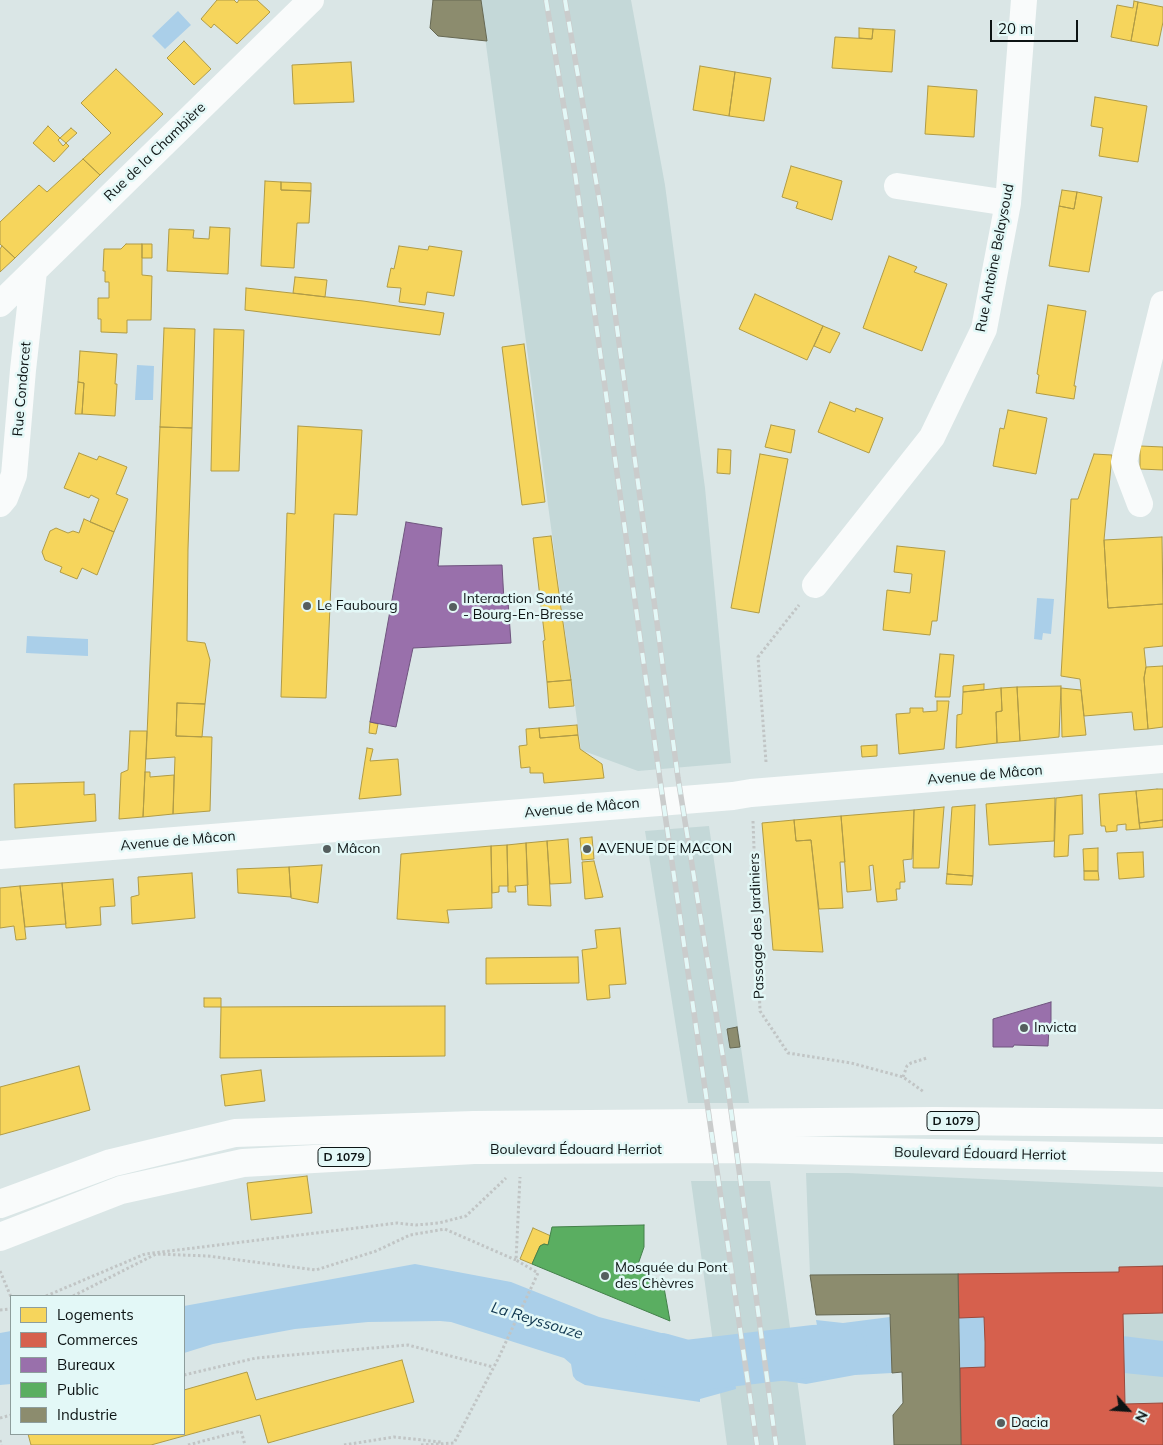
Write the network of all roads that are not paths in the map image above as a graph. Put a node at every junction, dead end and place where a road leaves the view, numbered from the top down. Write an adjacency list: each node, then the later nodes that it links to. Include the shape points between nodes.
1 (311, 0): 5 (street, Rue de la Chambière)
2 (1024, 0): 4 (street, Rue Antoine Belaysoud)
3 (897, 186): 4 (street)
4 (1008, 203): 10 (street, Rue Antoine Belaysoud, via 984,329 932,437)
5 (34, 271): 6 (street, Rue de la Chambière); 8 (street, Rue Condorcet, via 14,475)
6 (0, 304)
7 (1163, 304): 9 (street, via 1124,462)
8 (0, 504)
9 (1140, 504)
10 (815, 585)
11 (1163, 759): 12 (main road, Avenue de Mâcon)
12 (0, 855)
13 (1163, 1123): 15 (main road, Boulevard Édouard Herriot / D 1079, via 935,1121 474,1125 235,1133 111,1163)
14 (1163, 1158): 16 (main road, Boulevard Édouard Herriot / D 1079, via 745,1149 523,1157 474,1150 243,1163 121,1190)
15 (0, 1204)
16 (0, 1237)

